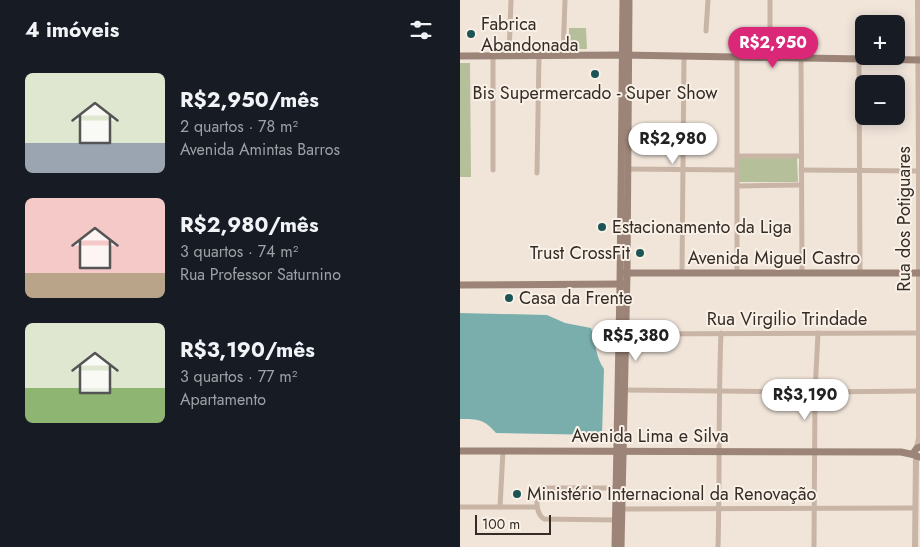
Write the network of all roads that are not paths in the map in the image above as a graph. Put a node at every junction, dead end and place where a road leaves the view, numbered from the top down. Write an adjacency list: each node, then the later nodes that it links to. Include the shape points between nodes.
1 (511, 0): 13 (street)
2 (565, 0): 9 (street)
3 (623, 0): 10 (main road)
4 (629, 0): 10 (main road)
5 (708, 0): 8 (street)
6 (770, 0): 17 (street)
7 (919, 0): 21 (street, Rua dos Potiguares)
8 (706, 31)
9 (563, 55): 10 (main road); 14 (main road)
10 (625, 55): 15 (main road); 26 (main road); 43 (main road)
11 (460, 56): 12 (main road)
12 (493, 56): 13 (main road); 28 (street)
13 (509, 56): 14 (main road)
14 (539, 56): 33 (street)
15 (684, 56): 16 (main road); 27 (street)
16 (737, 57): 17 (main road); 24 (street)
17 (770, 58): 18 (main road)
18 (801, 58): 19 (main road); 25 (street)
19 (855, 60)
20 (905, 60): 21 (main road)
21 (919, 60): 23 (street, Rua dos Potiguares)
22 (859, 65): 31 (street)
23 (920, 132): 32 (street, Rua dos Potiguares)
24 (737, 156): 25 (street); 29 (street)
25 (801, 156): 30 (street)
26 (627, 169): 27 (street); 37 (main road)
27 (682, 169): 29 (street); 38 (street)
28 (493, 170)
29 (737, 170): 35 (street)
30 (801, 170): 31 (street); 34 (street)
31 (861, 171): 32 (street); 41 (street)
32 (920, 171): 36 (street, Rua dos Potiguares)
33 (537, 173)
34 (802, 185): 35 (street); 40 (street)
35 (737, 186): 39 (street)
36 (920, 198): 42 (street, Rua dos Potiguares)
37 (627, 273): 38 (main road, Avenida Miguel Castro); 43 (main road)
38 (682, 273): 39 (main road, Avenida Miguel Castro)
39 (737, 273): 40 (main road, Avenida Miguel Castro)
40 (802, 273): 41 (main road, Avenida Miguel Castro)
41 (860, 273): 42 (main road, Avenida Miguel Castro)
42 (919, 273): 47 (street, Rua dos Potiguares)
43 (623, 282): 44 (main road); 48 (main road); 58 (main road)
44 (460, 286)
45 (721, 333): 46 (street, Rua Virgilio Trindade); 48 (street, Rua Virgilio Trindade); 51 (street)
46 (818, 333): 47 (street, Rua Virgilio Trindade); 53 (street)
47 (919, 333): 49 (street, Rua dos Potiguares)
48 (626, 334): 50 (main road)
49 (919, 347): 52 (street, Rua dos Potiguares)
50 (625, 390): 51 (street); 58 (main road)
51 (718, 391): 53 (street); 55 (street)
52 (919, 391): 53 (street); 54 (street, Rua dos Potiguares)
53 (815, 392): 59 (street)
54 (918, 449): 59 (main road, Avenida Lima e Silva, via 901,452); 65 (street, Rua dos Potiguares)
55 (720, 450): 58 (main road, Avenida Lima e Silva); 59 (main road, Avenida Lima e Silva); 64 (street)
56 (460, 451): 57 (main road, Avenida Lima e Silva)
57 (503, 451): 58 (main road, Avenida Lima e Silva); 62 (street)
58 (620, 451): 60 (main road); 66 (main road)
59 (814, 452): 67 (street)
60 (616, 488): 63 (street, via 540,489); 68 (main road)
61 (460, 507): 62 (street)
62 (500, 507): 63 (street)
63 (537, 507): 68 (street, via 544,519)
64 (719, 508): 66 (street); 67 (street); 72 (street)
65 (914, 508): 67 (street); 69 (street, Rua dos Potiguares)
66 (622, 509): 71 (main road)
67 (814, 509): 73 (street)
68 (615, 520): 70 (main road)
69 (917, 530): 74 (street, Rua dos Potiguares)
70 (615, 547)
71 (621, 547)
72 (718, 547)
73 (814, 547)
74 (915, 547)

